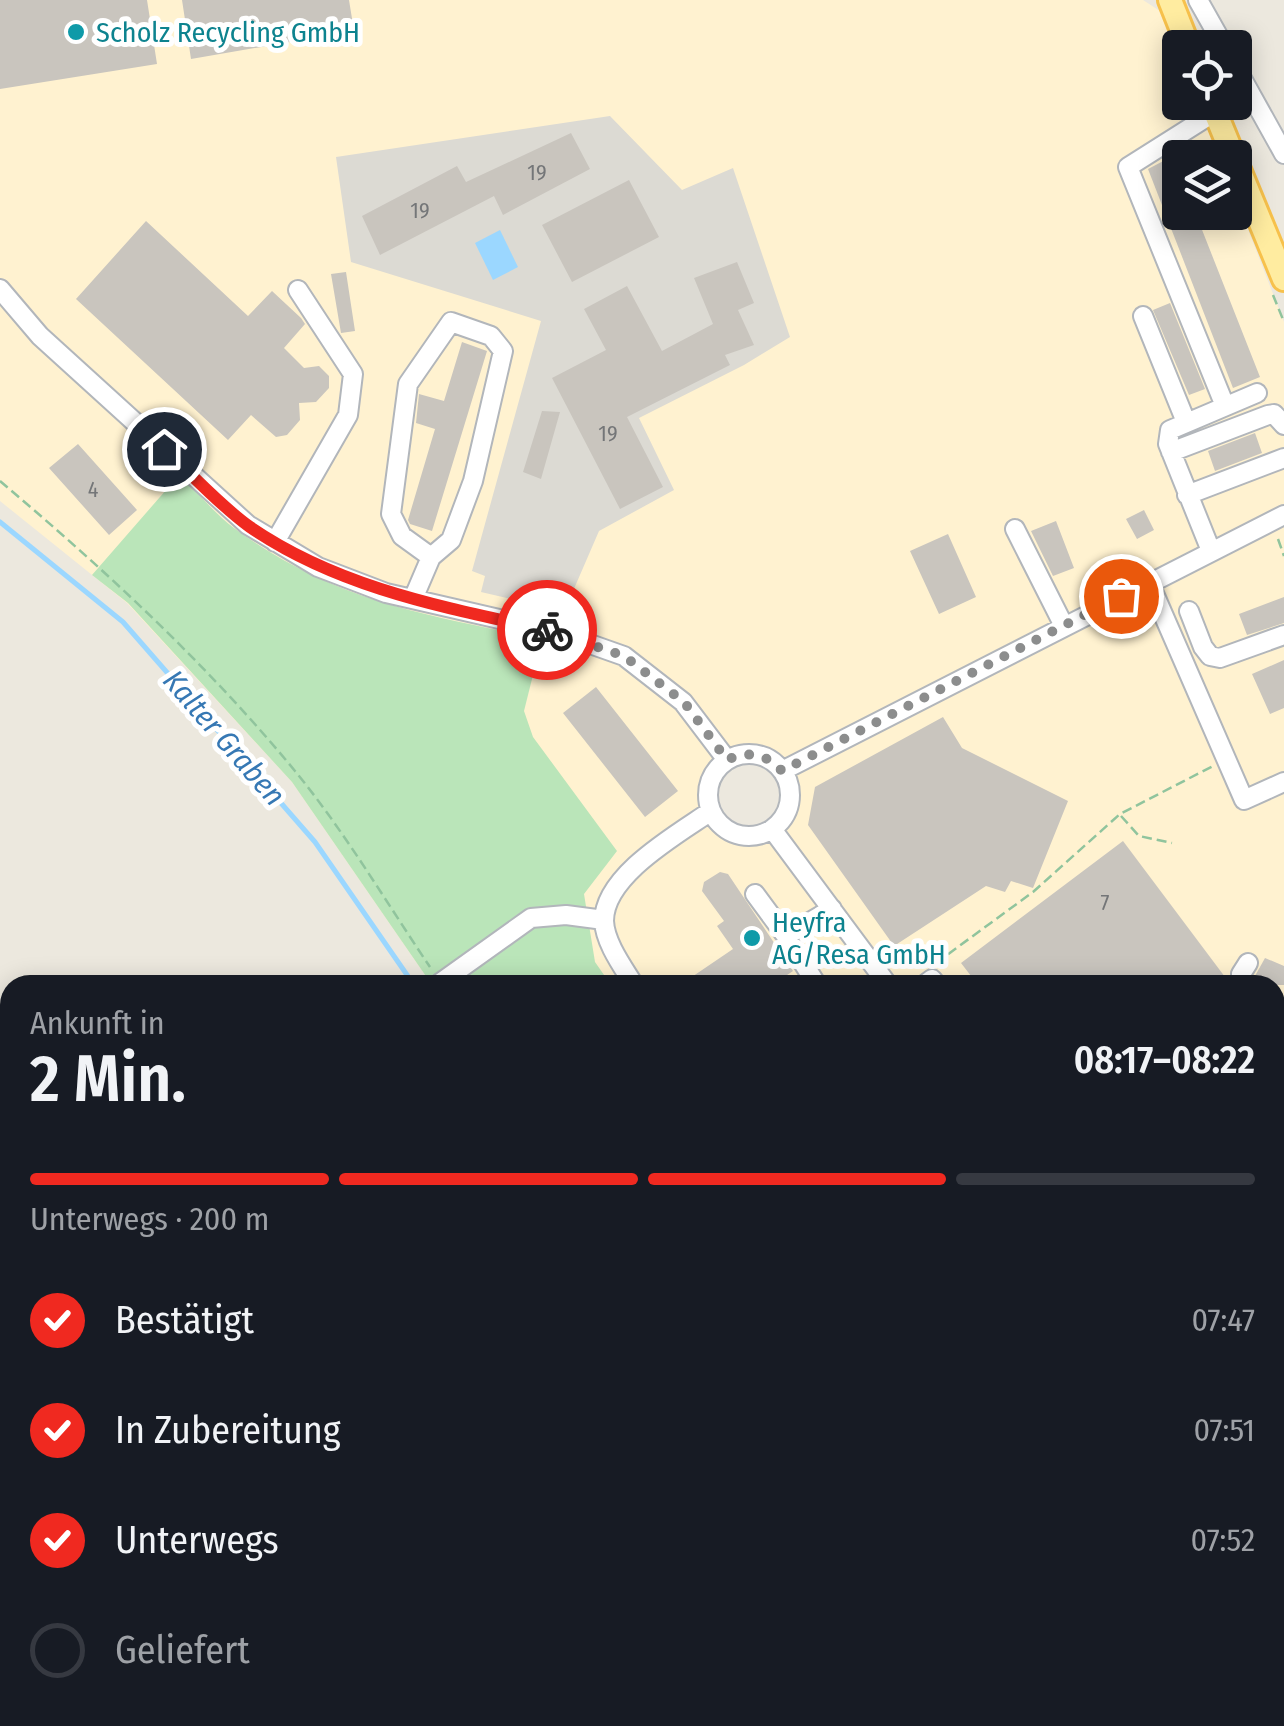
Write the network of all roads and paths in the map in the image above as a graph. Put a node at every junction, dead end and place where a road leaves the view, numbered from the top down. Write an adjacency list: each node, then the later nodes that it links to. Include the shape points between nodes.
1 (1170, 0): 3 (main road)
2 (1198, 0): 4 (street)
3 (1182, 30)
4 (1214, 30)
5 (1252, 97): 7 (street)
6 (1195, 120): 15 (street, via 1128,168)
7 (1284, 154)
8 (1252, 192): 9 (main road)
9 (1276, 236): 10 (main road)
10 (1284, 279)
11 (0, 289): 24 (street, via 40,336 248,525)
12 (298, 290): 24 (street, via 353,374 348,415)
13 (1142, 316): 16 (street)
14 (1257, 392): 15 (street)
15 (1225, 406): 16 (street)
16 (1186, 422): 18 (street, via 1170,430)
17 (1284, 426): 18 (street, via 1268,415)
18 (1171, 452): 21 (street)
19 (1284, 458): 21 (street)
20 (0, 481): 47 (path, via 109,575 296,772)
21 (1187, 495): 25 (street)
22 (1278, 517): 25 (street); 26 (path)
23 (1015, 529): 31 (street)
24 (275, 542): 29 (street, via 318,567)
25 (1211, 551): 28 (street)
26 (1284, 556)
27 (431, 557): 27 (street, via 402,536 391,514 408,384 451,322 491,336 503,351 473,480 451,540); 29 (street)
28 (1149, 582): 31 (street); 33 (street)
29 (413, 599): 34 (street, via 556,632 624,656 684,702)
30 (1189, 611): 32 (street, via 1210,656)
31 (1064, 626): 35 (street)
32 (1284, 635)
33 (1228, 759): 36 (street, via 1244,800); 38 (path)
34 (727, 760): 35 (street, via 763,756); 37 (street, via 708,788)
35 (782, 771): 39 (street, via 789,802)
36 (1284, 782)
37 (711, 811): 39 (street, via 732,832 753,836); 43 (street, via 629,871 614,889)
38 (1120, 814): 40 (path, via 1139,836); 45 (path, via 1033,892)
39 (772, 829): 42 (street)
40 (1172, 844)
41 (755, 894): 44 (street)
42 (832, 909): 44 (street); 51 (street)
43 (604, 920): 48 (street, via 531,918); 49 (street)
44 (786, 936): 50 (street)
45 (938, 962)
46 (1248, 963): 52 (street)
47 (435, 975)
48 (451, 975)
49 (628, 975)
50 (811, 975)
51 (881, 975)
52 (1241, 975)

